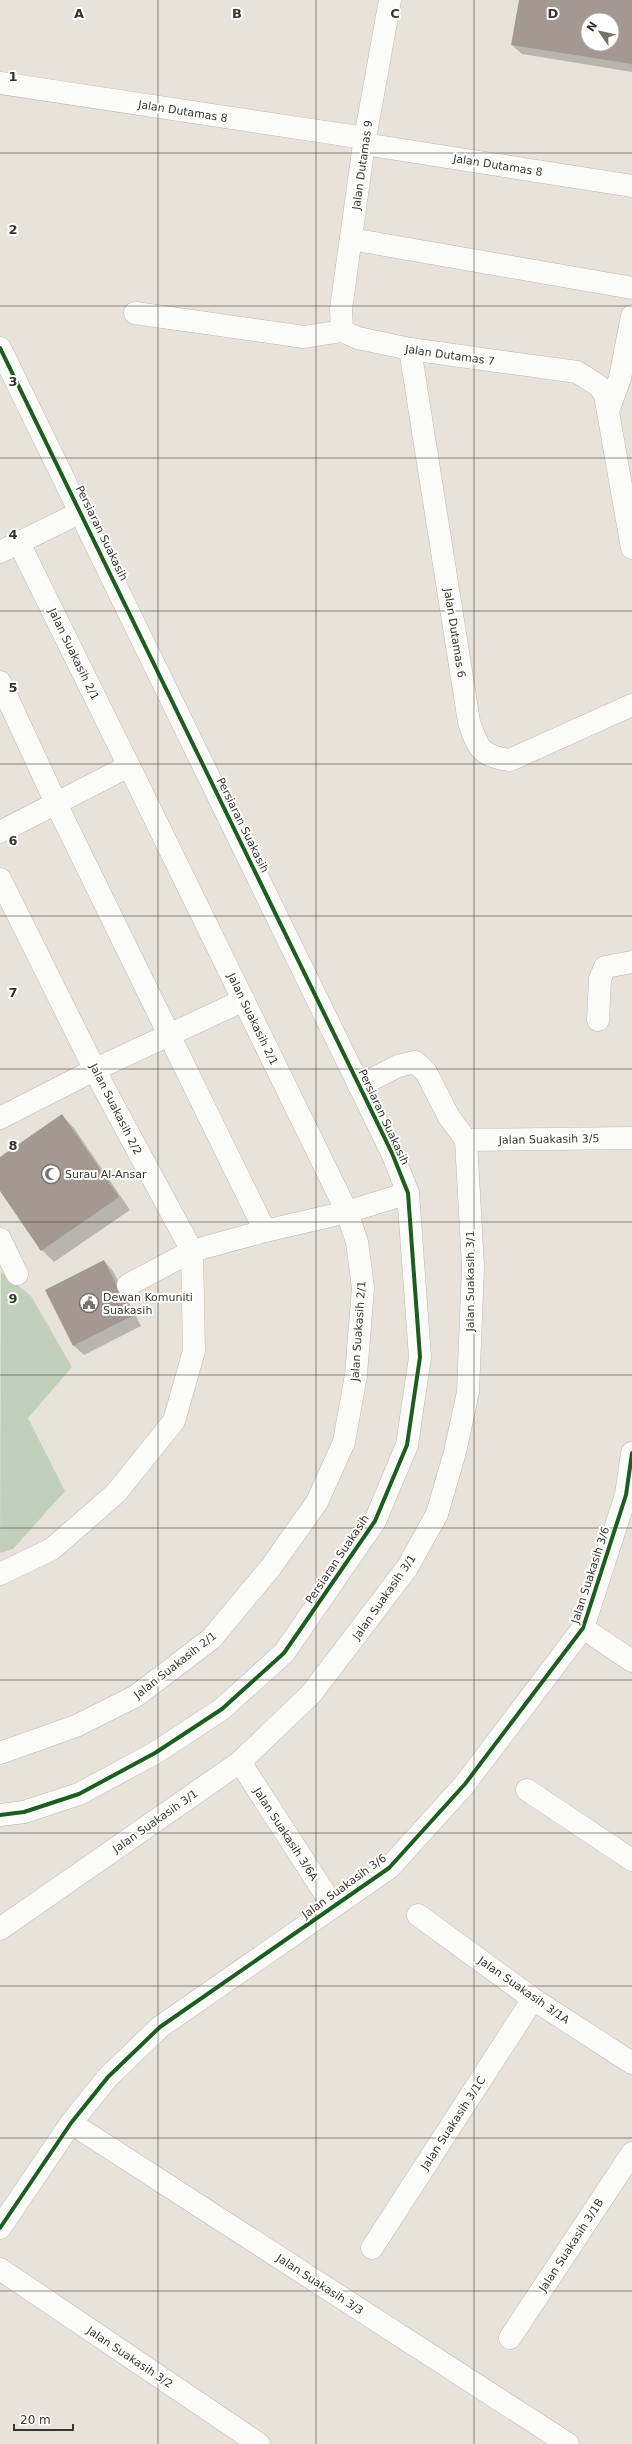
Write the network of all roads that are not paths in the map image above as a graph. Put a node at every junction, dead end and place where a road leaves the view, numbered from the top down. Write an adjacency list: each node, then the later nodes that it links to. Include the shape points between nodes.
1 (390, 0): 3 (street, Jalan Dutamas 9)
2 (0, 83): 3 (street, Jalan Dutamas 8)
3 (365, 141): 4 (street, Jalan Dutamas 8); 5 (street, Jalan Dutamas 9)
4 (632, 186)
5 (351, 239): 6 (street); 9 (street, Jalan Dutamas 9, via 341,309)
6 (632, 288)
7 (135, 313): 9 (street, via 304,338)
8 (632, 316): 12 (street, via 620,378)
9 (342, 331): 11 (street, Jalan Dutamas 7, via 358,338)
10 (0, 348): 13 (street, Persiaran Suakasih)
11 (410, 350): 12 (street, Jalan Dutamas 7, via 577,372 599,386 605,395); 17 (street, Jalan Dutamas 6, via 469,722 477,746 492,758 510,760)
12 (608, 410): 15 (street, Jalan Dutamas 7)
13 (81, 512): 14 (street, Jalan Suakasih 2/1); 27 (street, Persiaran Suakasih)
14 (9, 548): 18 (street, Jalan Suakasih 2/1)
15 (632, 548)
16 (0, 682): 19 (street)
17 (632, 705)
18 (129, 766): 19 (street); 23 (street, Jalan Suakasih 2/1)
19 (56, 803): 20 (street); 25 (street)
20 (0, 832)
21 (0, 879): 26 (street, Jalan Suakasih 2/2)
22 (632, 962): 24 (street, via 605,967 600,979)
23 (244, 1000): 25 (street); 32 (street, Jalan Suakasih 2/1)
24 (598, 1020)
25 (170, 1036): 26 (street); 33 (street)
26 (96, 1070): 28 (street); 35 (street, Jalan Suakasih 2/2)
27 (359, 1086): 30 (street, via 398,1066 415,1062 426,1072 449,1117); 31 (street, Persiaran Suakasih, via 392,1153)
28 (0, 1118)
29 (632, 1138): 30 (street, Jalan Suakasih 3/5)
30 (466, 1140): 43 (street, Jalan Suakasih 3/1, via 473,1267 468,1392 437,1514 407,1568 311,1694)
31 (408, 1193): 32 (street); 45 (street, Persiaran Suakasih, via 420,1357 407,1445 375,1521 284,1653 222,1709 155,1753 79,1794 24,1812)
32 (347, 1212): 33 (street); 42 (street, Jalan Suakasih 2/1, via 358,1242 363,1288 356,1375 344,1442 317,1502 271,1567 211,1639 136,1696 76,1726)
33 (265, 1231): 35 (street)
34 (0, 1239): 36 (street)
35 (192, 1251): 37 (street); 39 (street, Jalan Suakasih 2/2, via 194,1351 174,1421 116,1493 52,1549)
36 (17, 1274)
37 (128, 1285)
38 (632, 1453): 40 (street, Jalan Suakasih 3/6, via 626,1495)
39 (0, 1574)
40 (583, 1628): 41 (street); 47 (street, Jalan Suakasih 3/6, via 465,1784 389,1868)
41 (632, 1661)
42 (0, 1753)
43 (240, 1762): 47 (street, Jalan Suakasih 3/6A); 49 (street, Jalan Suakasih 3/1)
44 (527, 1790): 46 (street)
45 (0, 1815)
46 (632, 1860)
47 (333, 1906): 52 (street, Jalan Suakasih 3/6, via 160,2027 108,2077)
48 (418, 1915): 50 (street, Jalan Suakasih 3/1A)
49 (0, 1929)
50 (534, 1999): 51 (street, Jalan Suakasih 3/1A); 55 (street, Jalan Suakasih 3/1C)
51 (632, 2063)
52 (71, 2123): 54 (street, Jalan Suakasih 3/6); 59 (street, Jalan Suakasih 3/3)
53 (632, 2153): 57 (street, Jalan Suakasih 3/1B)
54 (0, 2228)
55 (372, 2248)
56 (0, 2269): 58 (street, Jalan Suakasih 3/2)
57 (510, 2338)
58 (259, 2444)
59 (568, 2444)

